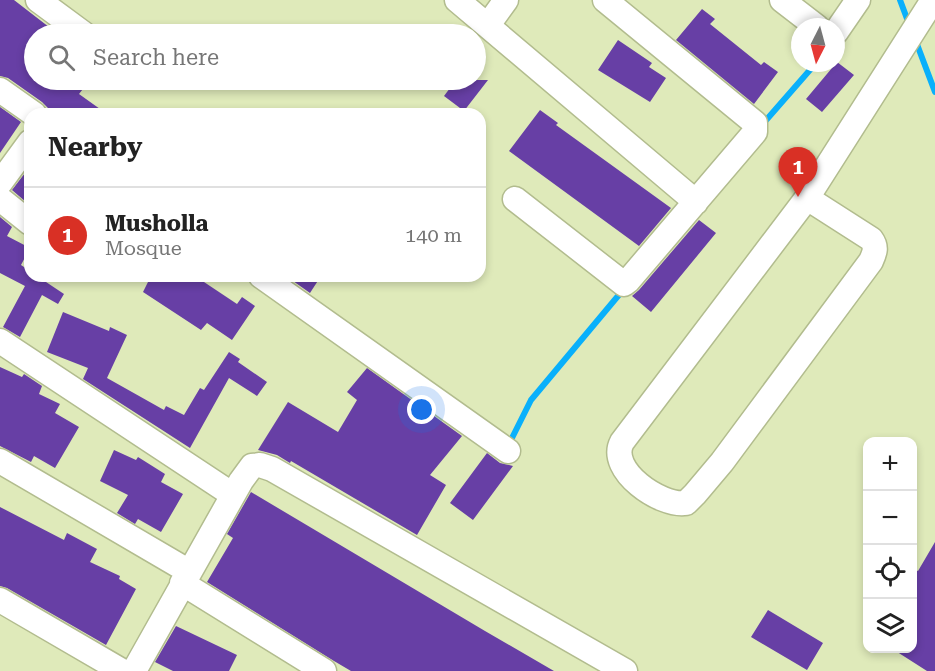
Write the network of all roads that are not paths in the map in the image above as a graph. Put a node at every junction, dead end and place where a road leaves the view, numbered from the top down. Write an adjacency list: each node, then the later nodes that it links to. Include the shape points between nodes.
1 (39, 0): 10 (street)
2 (458, 0): 11 (street)
3 (506, 0): 11 (street)
4 (605, 0): 19 (street, via 755,123 754,132)
5 (782, 0): 8 (street)
6 (858, 0): 9 (street)
7 (933, 0): 16 (street)
8 (805, 18)
9 (845, 19)
10 (71, 24)
11 (488, 25): 19 (street)
12 (0, 90): 13 (street)
13 (26, 108)
14 (24, 150): 15 (street)
15 (0, 183)
16 (807, 198): 16 (street, via 622,442 618,450 621,465 656,496 686,503 702,486 875,252 871,239)
17 (0, 199): 20 (street)
18 (515, 199): 19 (street, via 624,284)
19 (696, 202)
20 (24, 219)
21 (269, 282): 23 (street)
22 (0, 341): 25 (street)
23 (508, 451)
24 (0, 461): 26 (street)
25 (237, 488): 26 (street); 31 (street, via 252,466 272,469)
26 (185, 577): 29 (street); 30 (street)
27 (0, 600): 28 (street)
28 (122, 671)
29 (134, 671)
30 (324, 671)
31 (625, 671)

